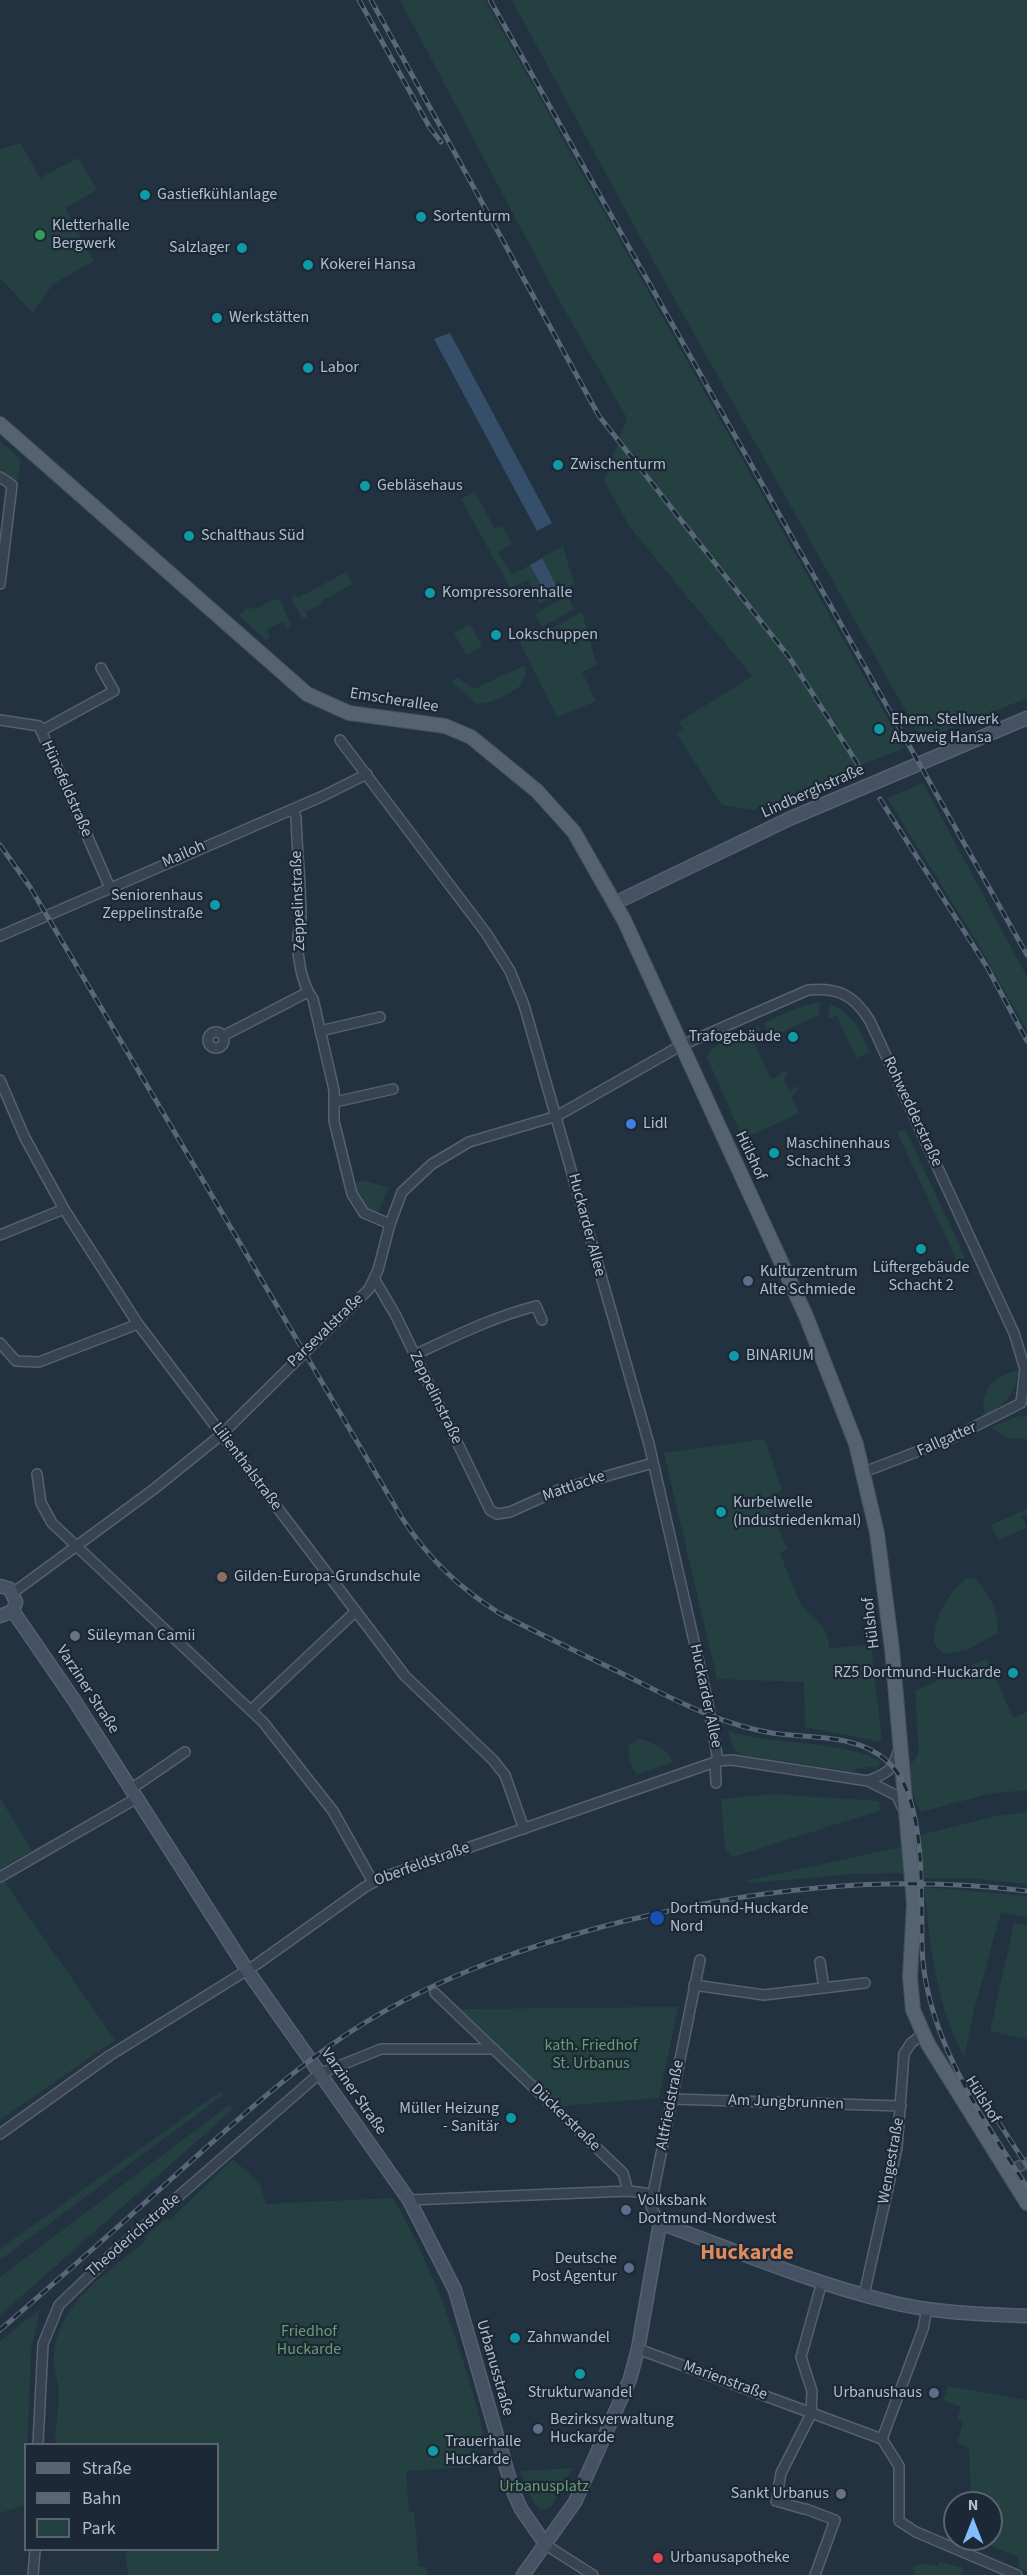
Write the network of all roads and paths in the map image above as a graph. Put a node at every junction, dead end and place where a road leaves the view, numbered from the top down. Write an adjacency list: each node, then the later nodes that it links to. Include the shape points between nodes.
1 (0, 424): 12 (main road, Emscherallee, via 307,694 350,712 445,726 471,737 537,791 574,832)
2 (0, 477): 3 (street, via 12,485)
3 (0, 584)
4 (101, 668): 7 (street, via 114,691)
5 (1027, 718): 12 (main road, Lindberghstraße, via 789,819)
6 (0, 720): 7 (street, Hünefeldstraße, via 39,726)
7 (41, 731): 11 (street, Hünefeldstraße)
8 (340, 740): 9 (street, Huckarder Allee)
9 (367, 774): 10 (street, Mailoh); 22 (street, Huckarder Allee, via 502,958 531,1024)
10 (293, 810): 11 (street, Mailoh); 14 (street, Zeppelinstraße, via 301,922 298,936)
11 (110, 888): 13 (street, Mailoh)
12 (615, 903): 18 (main road, Emscherallee)
13 (0, 936)
14 (308, 992): 16 (street, Zeppelinstraße); 17 (street)
15 (380, 1017): 16 (street)
16 (320, 1031): 21 (street, Zeppelinstraße)
17 (223, 1036)
18 (680, 1046): 22 (street, Parsevalstraße); 31 (street, Rohwedderstraße, via 808,990 837,990 861,1006 1014,1333 1025,1369); 34 (main road, Hülshof, via 806,1316 852,1431)
19 (0, 1080): 23 (street, Lilienthalstraße, via 25,1138)
20 (393, 1089): 21 (street)
21 (335, 1102): 24 (street, Zeppelinstraße, via 334,1121 357,1205 374,1219)
22 (557, 1116): 24 (street, Parsevalstraße, via 469,1142 432,1164 402,1192); 33 (street, Huckarder Allee)
23 (64, 1209): 25 (street); 28 (street, Lilienthalstraße)
24 (390, 1224): 26 (street, Parsevalstraße)
25 (0, 1234)
26 (375, 1280): 30 (street, Zeppelinstraße); 32 (street, Parsevalstraße)
27 (542, 1320): 30 (street, via 536,1306 482,1323)
28 (138, 1324): 29 (street, via 39,1362 16,1361); 32 (street, Lilienthalstraße)
29 (0, 1343)
30 (414, 1355): 36 (street, Zeppelinstraße, via 485,1503)
31 (1024, 1406): 34 (street, Fallgatter)
32 (221, 1435): 37 (street, Parsevalstraße); 41 (street, Lilienthalstraße)
33 (653, 1463): 36 (street, Mattlacke, via 568,1486); 46 (street, Huckarder Allee, via 709,1705)
34 (864, 1472): 44 (main road, Hülshof, via 884,1583)
35 (37, 1474): 37 (street, via 45,1514)
36 (497, 1514)
37 (79, 1546): 39 (street, Parsevalstraße); 43 (street)
38 (0, 1586): 39 (main road)
39 (14, 1592): 40 (main road)
40 (13, 1611): 42 (main road); 49 (main road, Varziner Straße)
41 (356, 1611): 43 (street); 51 (street, Lilienthalstraße, via 405,1676 505,1775)
42 (0, 1616)
43 (251, 1710): 53 (street, via 333,1811)
44 (900, 1746): 47 (street, via 893,1768); 50 (main road, Hülshof)
45 (185, 1752): 49 (street)
46 (716, 1761): 47 (street, Oberfeldstraße, via 732,1760); 48 (street, Huckarder Allee); 51 (street, Oberfeldstraße)
47 (868, 1781): 50 (street, Oberfeldstraße, via 897,1796)
48 (716, 1783)
49 (134, 1793): 52 (street); 56 (main road, Varziner Straße)
50 (906, 1816): 61 (main road, Hülshof, via 914,1904 910,1992)
51 (524, 1828): 53 (street, Oberfeldstraße)
52 (0, 1877)
53 (373, 1882): 56 (street, Oberfeldstraße)
54 (700, 1960): 58 (street, Altfriedstraße)
55 (820, 1962): 59 (street)
56 (248, 1970): 63 (main road, Varziner Straße); 66 (street, Oberfeldstraße, via 109,2056)
57 (865, 1983): 59 (street)
58 (694, 1985): 59 (street, via 761,1995); 64 (street, Altfriedstraße)
59 (824, 1988)
60 (435, 1994): 62 (street, Dückerstraße)
61 (923, 2034): 65 (street, Wengestraße, via 904,2054); 68 (main road, Hülshof)
62 (494, 2049): 63 (street, via 381,2049); 69 (street, Dückerstraße, via 623,2173)
63 (319, 2074): 71 (main road, Varziner Straße); 81 (street, Theoderichstraße, via 59,2305 43,2344)
64 (672, 2099): 65 (street, Am Jungbrunnen); 70 (street, Altfriedstraße)
65 (901, 2106): 75 (street, Wengestraße, via 894,2167)
66 (0, 2134)
67 (1027, 2163): 68 (street)
68 (1007, 2171): 72 (main road, Hülshof)
69 (627, 2192): 70 (street); 71 (street)
70 (653, 2194): 73 (street, Altfriedstraße, via 651,2207)
71 (408, 2200): 82 (main road, Urbanusstraße, via 455,2290 517,2500)
72 (1027, 2203)
73 (660, 2223): 74 (main road); 78 (main road)
74 (822, 2282): 75 (main road); 79 (street, via 801,2357 810,2385)
75 (864, 2295): 76 (main road)
76 (927, 2309): 77 (main road); 80 (street)
77 (1027, 2316)
78 (638, 2349): 79 (street, Marienstraße); 82 (main road, via 630,2379 575,2502)
79 (812, 2414): 80 (street, Marienstraße); 87 (street, via 781,2473 776,2501 835,2520)
80 (882, 2439): 88 (street, via 899,2466 899,2521)
81 (38, 2443)
82 (546, 2545): 85 (main road); 86 (street)
83 (35, 2551): 84 (street)
84 (33, 2575)
85 (523, 2575)
86 (593, 2575)
87 (815, 2575)
88 (1017, 2575)

